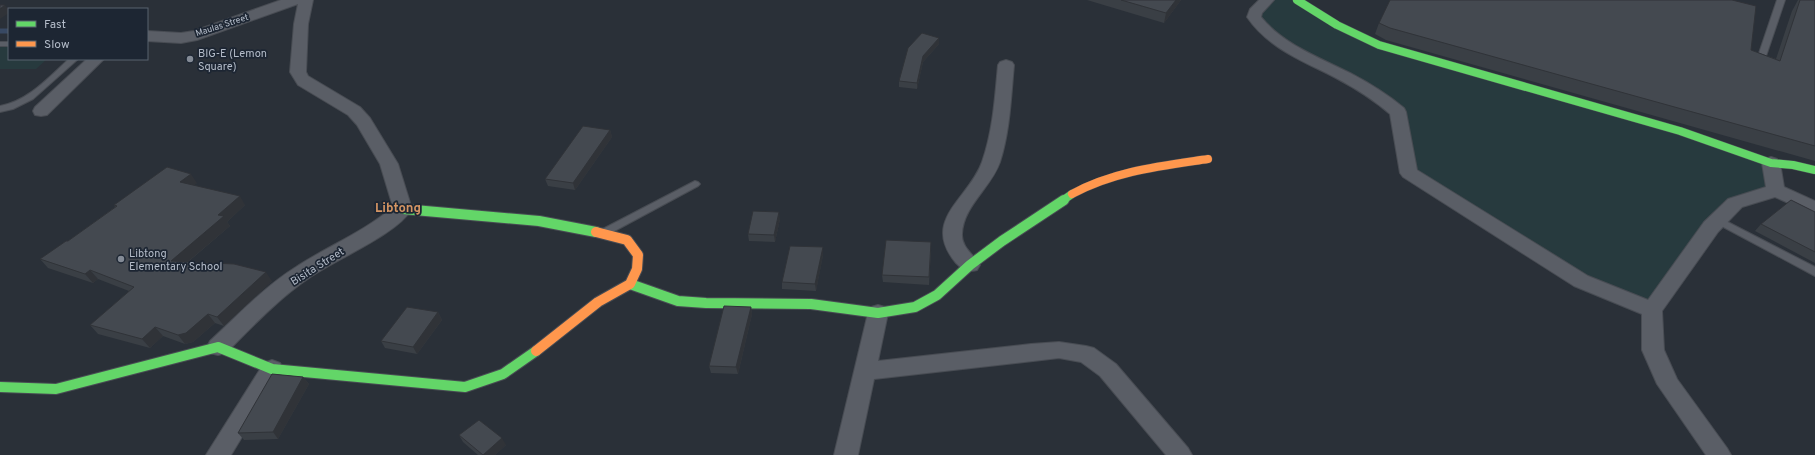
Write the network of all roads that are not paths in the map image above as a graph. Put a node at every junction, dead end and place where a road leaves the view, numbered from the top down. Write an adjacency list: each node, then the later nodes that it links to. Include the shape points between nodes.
1 (295, 0): 6 (street, Maulas Street, via 197,35 182,38)
2 (306, 0): 18 (street, via 301,24 298,72 300,77 304,82 354,111 364,122 389,164)
3 (1267, 0): 25 (street, via 1255,12 1254,18 1261,28 1285,46 1384,100 1398,112 1409,173 1581,281)
4 (1297, 0): 14 (street, via 1351,34 1379,46 1680,131)
5 (1781, 0): 9 (lane)
6 (148, 36)
7 (73, 60): 11 (lane, via 26,101)
8 (95, 60): 12 (street)
9 (1760, 62)
10 (1006, 65): 22 (street, via 1000,126 991,164 955,216 952,235 958,252)
11 (0, 109)
12 (41, 110)
13 (1208, 159): 22 (street, via 1119,175 1080,190)
14 (1771, 163): 15 (street); 17 (street)
15 (1815, 170)
16 (695, 184): 21 (lane)
17 (1776, 190): 19 (street); 20 (street, via 1735,203)
18 (404, 209): 21 (street, via 539,221); 27 (street, Bisita Street, via 386,224 303,272 271,296)
19 (1815, 209)
20 (1718, 220): 23 (lane); 25 (street)
21 (603, 233): 24 (street, via 627,240 638,255 637,269)
22 (970, 265): 26 (street, via 937,295 915,307)
23 (1815, 272)
24 (630, 284): 26 (street, via 678,301 706,304 811,304); 28 (street, via 598,302 510,371 488,381 465,387)
25 (1652, 310): 34 (street, via 1653,350 1668,384)
26 (878, 313): 29 (street)
27 (218, 347): 28 (street); 30 (street, via 56,389)
28 (272, 369): 31 (street)
29 (866, 371): 32 (street); 33 (street, via 1031,352 1059,350 1086,354 1108,370)
30 (0, 387)
31 (218, 455)
32 (846, 455)
33 (1180, 455)
34 (1719, 455)

